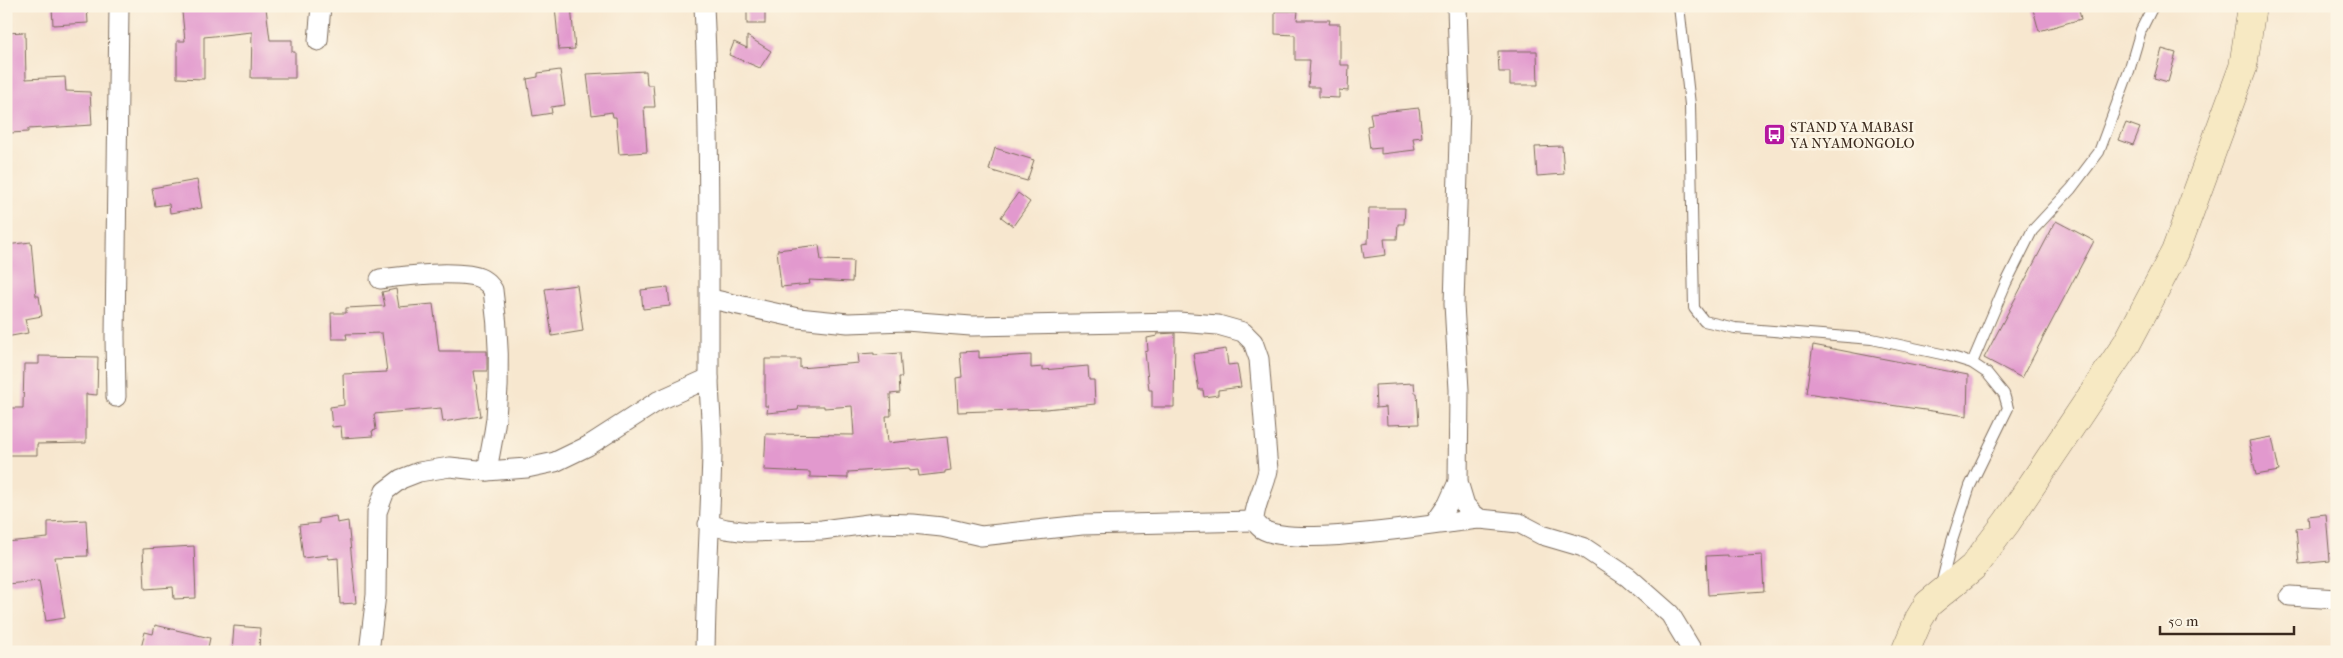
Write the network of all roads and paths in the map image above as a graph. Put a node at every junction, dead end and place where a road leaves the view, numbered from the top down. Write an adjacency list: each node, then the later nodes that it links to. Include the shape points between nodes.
1 (119, 6): 13 (street)
2 (321, 6): 8 (street)
3 (704, 6): 10 (street, via 708,76)
4 (1457, 6): 15 (street, via 1460,106 1454,304)
5 (1679, 6): 11 (lane, via 1690,105 1694,308 1704,321 1735,328 1872,340)
6 (2153, 6): 11 (lane, via 2141,30 2099,152 2071,189 2032,231)
7 (2252, 6): 20 (main road, via 2243,67 2175,252 2127,343 2007,522 1973,567)
8 (318, 41)
9 (380, 279): 14 (street, via 473,276 488,283 493,290 498,387)
10 (710, 299): 12 (street); 17 (street, via 798,318 848,324 906,321 971,326 1178,322 1236,328 1250,338 1256,348 1262,390 1268,470)
11 (1972, 363): 20 (lane, via 1987,373 2004,394 2008,408 1970,486)
12 (709, 378): 14 (street, via 658,401 588,446 555,462); 18 (street, via 712,454)
13 (116, 397)
14 (487, 471): 23 (street, via 450,467 419,472 401,479 385,491 377,512 376,595)
15 (1458, 482): 16 (street, via 1466,505); 19 (street)
16 (1480, 519): 19 (street); 25 (street, via 1520,523 1542,535 1597,554 1628,576 1670,614)
17 (1254, 521): 18 (street, via 1082,525 981,536 913,524 876,523 822,530 748,532); 19 (street, via 1270,532 1300,536 1358,534)
18 (708, 524): 24 (street)
19 (1435, 524)
20 (1939, 594): 26 (main road, via 1919,619)
21 (2290, 596): 22 (street)
22 (2337, 599)
23 (369, 652)
24 (705, 652)
25 (1693, 652)
26 (1905, 652)

